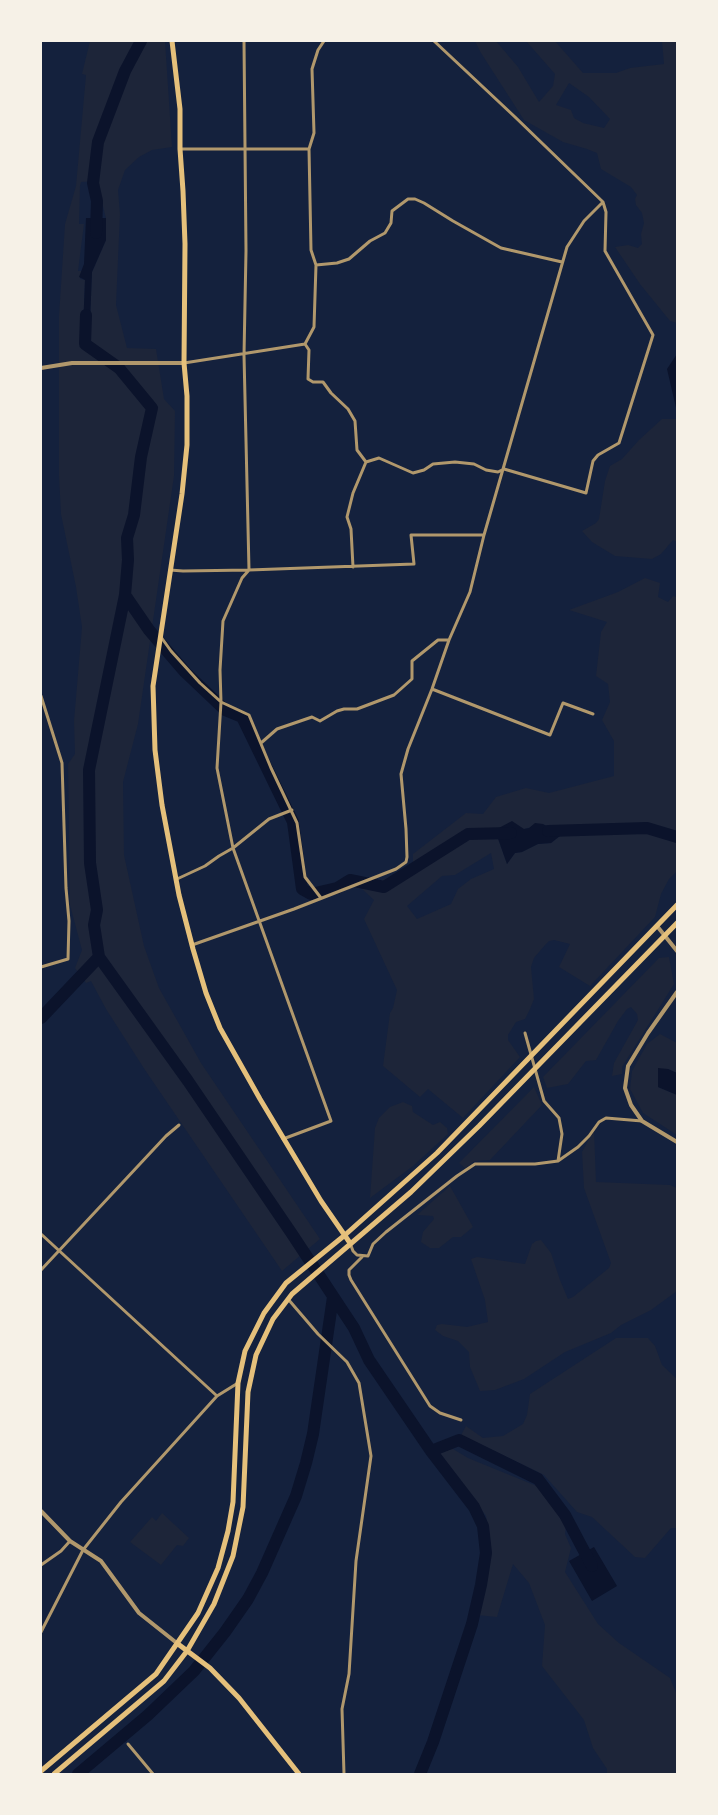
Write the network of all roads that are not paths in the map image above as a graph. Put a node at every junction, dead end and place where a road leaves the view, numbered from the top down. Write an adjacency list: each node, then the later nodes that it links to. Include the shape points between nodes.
1 (172, 41): 6 (main road, via 180,109)
2 (244, 41): 5 (street)
3 (324, 41): 7 (street, via 312,69 314,133)
4 (434, 41): 8 (street)
5 (245, 148): 6 (street); 7 (street); 12 (street)
6 (180, 149): 13 (main road, via 185,244)
7 (309, 149): 10 (street, via 311,250)
8 (603, 202): 9 (street, via 573,236); 16 (street, via 606,212 605,251 653,335 619,443 593,461 586,493)
9 (562, 262): 10 (street, via 502,248 424,203 408,199 392,211 391,223 385,233 370,240 349,259); 16 (street)
10 (316, 265): 11 (street, via 314,327)
11 (305, 344): 12 (street); 15 (street, via 309,350 308,379 323,382 348,409 355,421 357,450)
12 (244, 355): 13 (street); 20 (street)
13 (181, 363): 14 (street, via 72,363); 19 (main road, via 187,396 186,445)
14 (41, 368)
15 (366, 462): 16 (street, via 379,458 413,473 433,464 455,462 498,472); 18 (street, via 346,517 351,529)
16 (504, 469): 17 (street)
17 (484, 534): 18 (street, via 411,535 414,564); 22 (street, via 470,592)
18 (353, 567): 20 (street)
19 (170, 570): 20 (street); 21 (main road)
20 (249, 570): 25 (street, via 242,578 223,621)
21 (160, 636): 25 (street, via 200,683); 30 (main road, via 153,686 155,750 162,806)
22 (449, 640): 23 (street); 27 (street, via 438,640 412,661 412,679 394,695 357,709 337,711 320,721 312,717 277,729)
23 (432, 689): 26 (street, via 550,735 563,703); 31 (street, via 408,749 402,774 406,862 396,869)
24 (41, 696): 39 (street, via 62,762 69,921 68,959)
25 (221, 702): 27 (street, via 249,715); 29 (street, via 217,768)
26 (593, 714)
27 (261, 743): 28 (street)
28 (292, 810): 29 (street, via 268,819); 31 (street, via 305,877)
29 (233, 848): 30 (street); 33 (street)
30 (177, 879): 37 (main road)
31 (321, 898): 33 (street)
32 (677, 905): 35 (main road)
33 (260, 921): 37 (street); 44 (street, via 331,1122)
34 (677, 923): 36 (main road)
35 (657, 926): 36 (street); 48 (main road, via 437,1153)
36 (665, 935): 38 (street); 49 (main road, via 479,1126 411,1192)
37 (192, 945): 44 (main road, via 220,1028)
38 (677, 951)
39 (41, 967)
40 (677, 992): 42 (street, via 628,1066 625,1088 630,1105)
41 (525, 1034): 46 (street, via 544,1101 559,1118 562,1134)
42 (642, 1121): 45 (street); 46 (street, via 606,1118 578,1147)
43 (178, 1125): 50 (street)
44 (283, 1139): 48 (main road)
45 (677, 1142)
46 (558, 1161): 51 (street, via 475,1164 386,1232 373,1244 368,1256)
47 (41, 1234): 50 (street)
48 (345, 1235): 49 (main road); 54 (main road, via 286,1283 264,1313 245,1352)
49 (350, 1243): 51 (street, via 353,1251); 53 (main road)
50 (60, 1251): 52 (street); 55 (street)
51 (362, 1257): 56 (street, via 349,1270 351,1280 430,1406)
52 (41, 1270)
53 (290, 1296): 63 (main road, via 272,1319 256,1355 248,1392 243,1507 233,1556 214,1604); 69 (street, via 318,1334 347,1362 359,1383 371,1456 356,1561 349,1674 342,1709)
54 (238, 1383): 55 (street); 62 (main road, via 233,1502 228,1531 218,1568 198,1613)
55 (217, 1396): 59 (street, via 121,1502)
56 (461, 1420)
57 (41, 1511): 58 (street)
58 (70, 1541): 59 (street); 60 (street)
59 (84, 1550): 61 (street); 62 (street, via 101,1561 140,1613)
60 (41, 1565)
61 (41, 1632)
62 (178, 1644): 63 (main road); 65 (main road, via 156,1674)
63 (187, 1651): 66 (main road, via 164,1681); 68 (main road, via 210,1668 239,1698)
64 (128, 1744): 67 (street)
65 (41, 1771)
66 (54, 1774)
67 (153, 1774)
68 (299, 1774)
69 (344, 1774)

